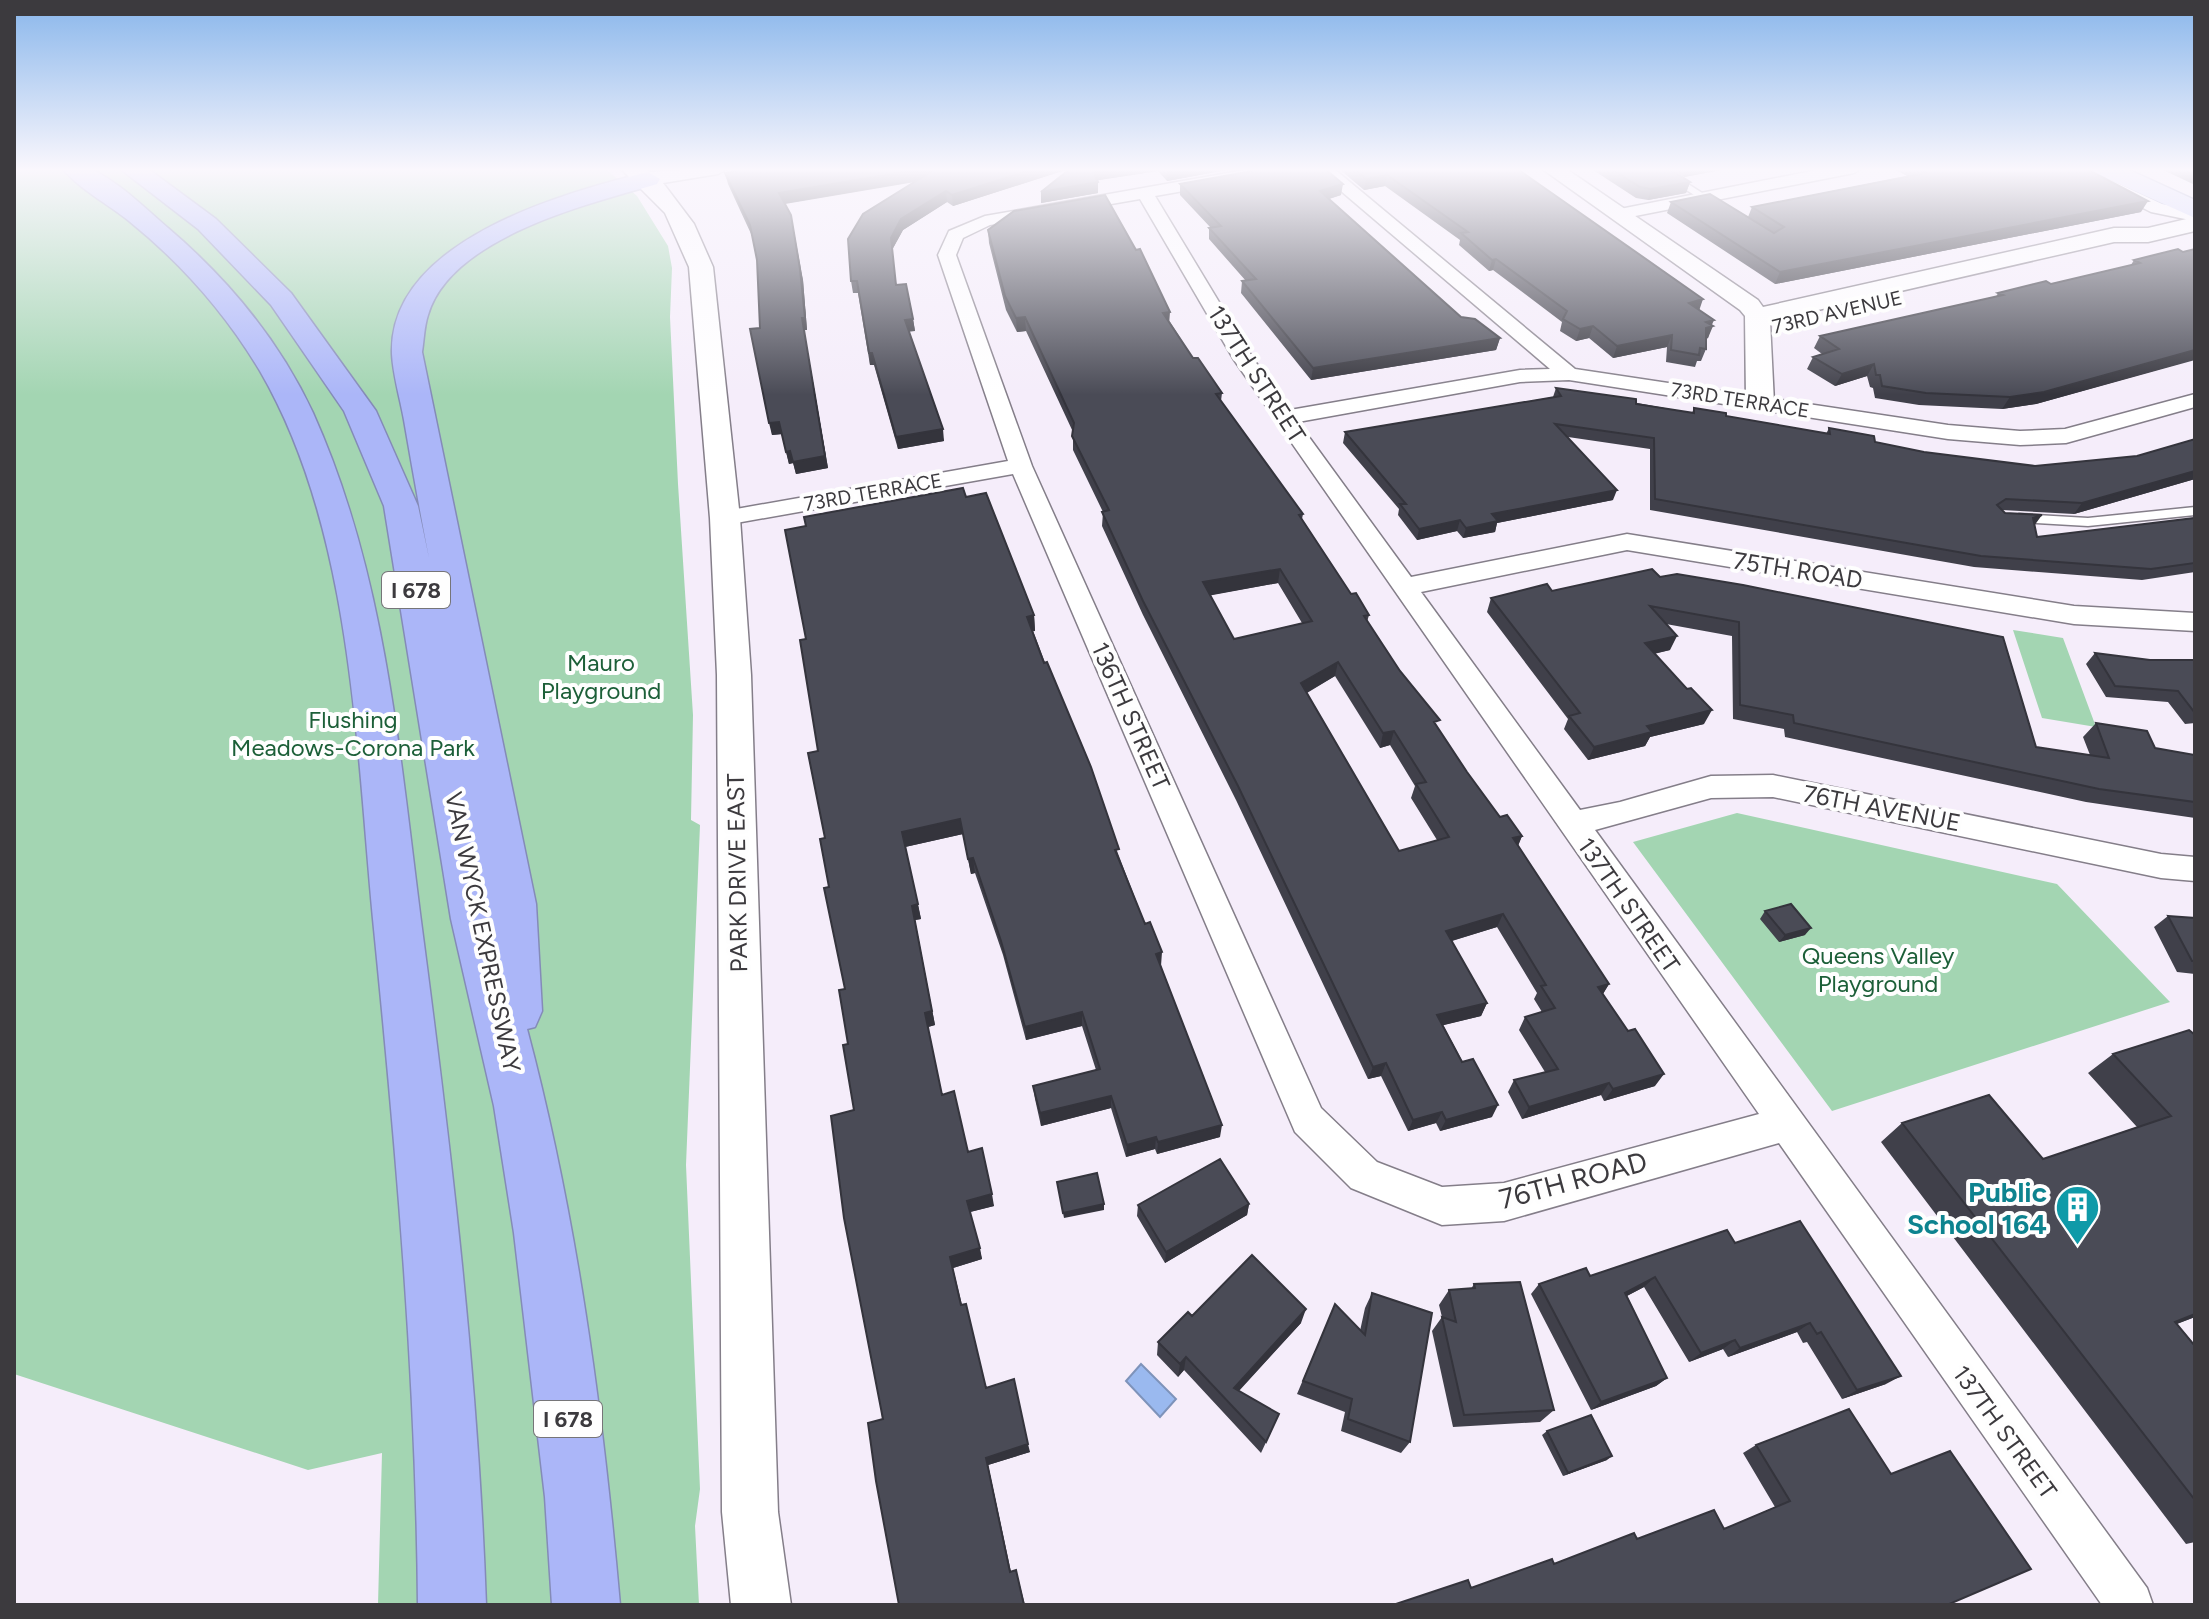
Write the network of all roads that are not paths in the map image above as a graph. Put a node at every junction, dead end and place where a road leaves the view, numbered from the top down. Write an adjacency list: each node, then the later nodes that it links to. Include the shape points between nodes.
1 (173, 244): 26 (highway, I 678, via 251,334 295,408 325,480 349,573 379,765 434,1239 448,1427)
2 (226, 244): 23 (highway, VAN WYCK EXPRESSWAY / I 678, via 281,299 360,411 401,506 475,919)
3 (480, 244): 23 (highway, via 426,288 407,326 407,352 513,904)
4 (694, 244): 18 (street, PARK DRIVE EAST, via 701,267)
5 (952, 244): 15 (street, 136TH STREET, via 947,255)
6 (1175, 244): 14 (street, 137TH STREET)
7 (1413, 244): 11 (street)
8 (1662, 244): 10 (street, via 1749,305)
9 (2136, 244): 10 (street, 73RD AVENUE)
10 (1757, 323): 13 (street)
11 (1569, 374): 13 (street, 73RD TERRACE); 14 (street, 73RD TERRACE, via 1520,376)
12 (2195, 400): 13 (street, 73RD TERRACE, via 2066,436 2020,438)
13 (1760, 403)
14 (1284, 418): 19 (street, 137TH STREET)
15 (1021, 466): 18 (street, 73RD TERRACE); 25 (street, 136TH STREET, via 1308,1120)
16 (2195, 511): 17 (lane, via 2088,522)
17 (1998, 517)
18 (725, 518): 28 (street, PARK DRIVE EAST, via 734,675 750,1512)
19 (1404, 587): 20 (street, 75TH ROAD, via 1627,542 2074,615); 21 (street, 137TH STREET)
20 (2195, 622)
21 (1570, 823): 22 (street, 76TH AVENUE, via 1711,787 1773,786); 24 (street, 137TH STREET)
22 (2195, 869)
23 (521, 1106): 27 (highway, VAN WYCK EXPRESSWAY / I 678, via 556,1324)
24 (1784, 1124): 25 (street, 76TH ROAD, via 1504,1202 1442,1206); 29 (street, 137TH STREET)
25 (1364, 1175)
26 (452, 1605)
27 (586, 1605)
28 (761, 1605)
29 (2130, 1605)

